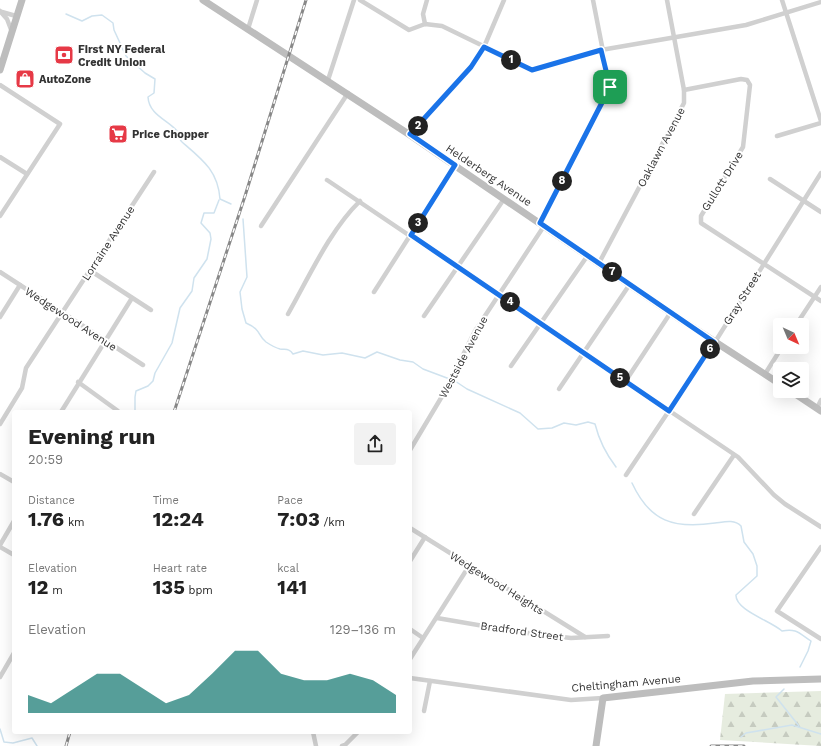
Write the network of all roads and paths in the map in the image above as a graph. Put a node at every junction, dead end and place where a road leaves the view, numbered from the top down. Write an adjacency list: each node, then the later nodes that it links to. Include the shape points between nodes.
1 (22, 0): 14 (street)
2 (203, 0): 16 (street, Helderberg Avenue)
3 (257, 0): 16 (street)
4 (354, 0): 22 (street)
5 (360, 0): 15 (street, via 409,30)
6 (427, 0): 15 (street, via 423,14)
7 (504, 0): 19 (street)
8 (593, 0): 20 (street, Westside Avenue)
9 (667, 0): 18 (street, Oaklawn Avenue)
10 (782, 0): 13 (street)
11 (821, 2): 13 (street)
12 (1, 12): 14 (street); 17 (street)
13 (786, 13): 18 (street, via 746,25); 26 (street)
14 (16, 16): 17 (street)
15 (425, 24): 19 (street, via 442,26)
16 (248, 29): 22 (street, Helderberg Avenue)
17 (12, 32): 21 (street)
18 (674, 38): 20 (street); 24 (street, Oaklawn Avenue)
19 (484, 47): 20 (street, via 532,70); 27 (street, via 471,67)
20 (601, 50): 41 (street, Westside Avenue, via 610,87)
21 (0, 70)
22 (328, 80): 25 (street, Helderberg Avenue)
23 (0, 85): 33 (street, via 60,124)
24 (684, 90): 45 (street, Oaklawn Avenue, via 684,103 677,119); 46 (street, Gullott Drive, via 741,79 747,80 750,85 743,147 700,219 705,227)
25 (348, 93): 27 (street, Helderberg Avenue); 42 (street)
26 (821, 122): 28 (street)
27 (410, 134): 30 (street, Helderberg Avenue)
28 (777, 136)
29 (0, 157): 33 (street)
30 (455, 165): 36 (street, Helderberg Avenue); 43 (street)
31 (154, 172): 48 (street, Lorraine Avenue)
32 (821, 173): 38 (street, Gray Street)
33 (27, 174): 40 (street)
34 (770, 179): 38 (street)
35 (327, 180): 37 (street)
36 (504, 199): 41 (street, Helderberg Avenue); 47 (street)
37 (360, 200): 43 (street); 61 (street, via 350,210 329,242)
38 (804, 201): 39 (street); 46 (street, Gray Street)
39 (821, 212)
40 (0, 216)
41 (542, 225): 44 (street, Helderberg Avenue); 54 (street, Westside Avenue)
42 (261, 226)
43 (411, 235): 47 (street); 53 (street)
44 (588, 255): 45 (street, Helderberg Avenue); 65 (street)
45 (599, 263): 50 (street, Helderberg Avenue)
46 (763, 264): 55 (street); 67 (street, Gray Street)
47 (457, 267): 54 (street); 62 (street)
48 (91, 271): 56 (street); 59 (street, Lorraine Avenue)
49 (0, 272): 51 (street, Wedgewood Avenue)
50 (630, 284): 60 (street, Helderberg Avenue); 68 (street)
51 (20, 285): 59 (street, Wedgewood Avenue); 63 (street)
52 (821, 287): 55 (street)
53 (374, 292)
54 (499, 295): 65 (street); 84 (street, Westside Avenue, via 475,331 450,382)
55 (814, 297): 57 (street); 64 (street)
56 (132, 298): 58 (street); 66 (street)
57 (821, 301)
58 (151, 310)
59 (62, 312): 66 (street, Wedgewood Avenue); 83 (street, Lorraine Avenue, via 26,368 22,388)
60 (671, 312): 67 (street, Helderberg Avenue); 75 (street)
61 (288, 314)
62 (424, 316)
63 (0, 317)
64 (800, 318)
65 (540, 324): 68 (street); 71 (street)
66 (105, 341): 70 (street, Wedgewood Avenue); 74 (street)
67 (714, 342): 72 (street, Helderberg Avenue); 82 (street, Gray Street)
68 (583, 353): 75 (street); 76 (street)
69 (778, 354): 72 (street)
70 (143, 365)
71 (511, 366)
72 (765, 374): 73 (street, Helderberg Avenue)
73 (773, 379)
74 (78, 382): 80 (street); 81 (street)
75 (625, 382): 82 (street)
76 (559, 389)
77 (802, 398): 79 (street)
78 (821, 400): 79 (street)
79 (819, 409)
80 (62, 410)
81 (117, 410)
82 (669, 411): 85 (street); 87 (street, Gray Street)
83 (0, 424)
84 (412, 447)
85 (734, 454): 89 (street); 91 (street, via 779,500)
86 (0, 474): 88 (street)
87 (626, 476)
88 (12, 481)
89 (694, 514)
90 (12, 525): 94 (street)
91 (821, 527)
92 (412, 529): 93 (street, Wedgewood Heights)
93 (425, 537): 97 (street); 98 (street, Wedgewood Heights)
94 (0, 546): 96 (street)
95 (821, 546): 104 (street, via 777,611)
96 (12, 554)
97 (412, 558)
98 (469, 566): 99 (street); 102 (street, Wedgewood Heights)
99 (436, 618): 102 (street, Bradford Street, via 519,632 571,638); 103 (street)
100 (412, 631): 103 (street)
101 (608, 636): 102 (street, Bradford Street)
102 (585, 637)
103 (423, 638): 106 (street)
104 (821, 639)
105 (12, 656): 107 (street)
106 (412, 656)
107 (0, 677)
108 (412, 678): 110 (street, Cheltingham Avenue)
109 (821, 679): 111 (street, Cheltingham Avenue, via 753,682)
110 (430, 681): 111 (street, Cheltingham Avenue, via 571,700); 112 (street)
111 (603, 698): 115 (street)
112 (424, 711)
113 (313, 734): 116 (street)
114 (356, 734): 117 (street)
115 (596, 745)
116 (316, 746)
117 (343, 746)

